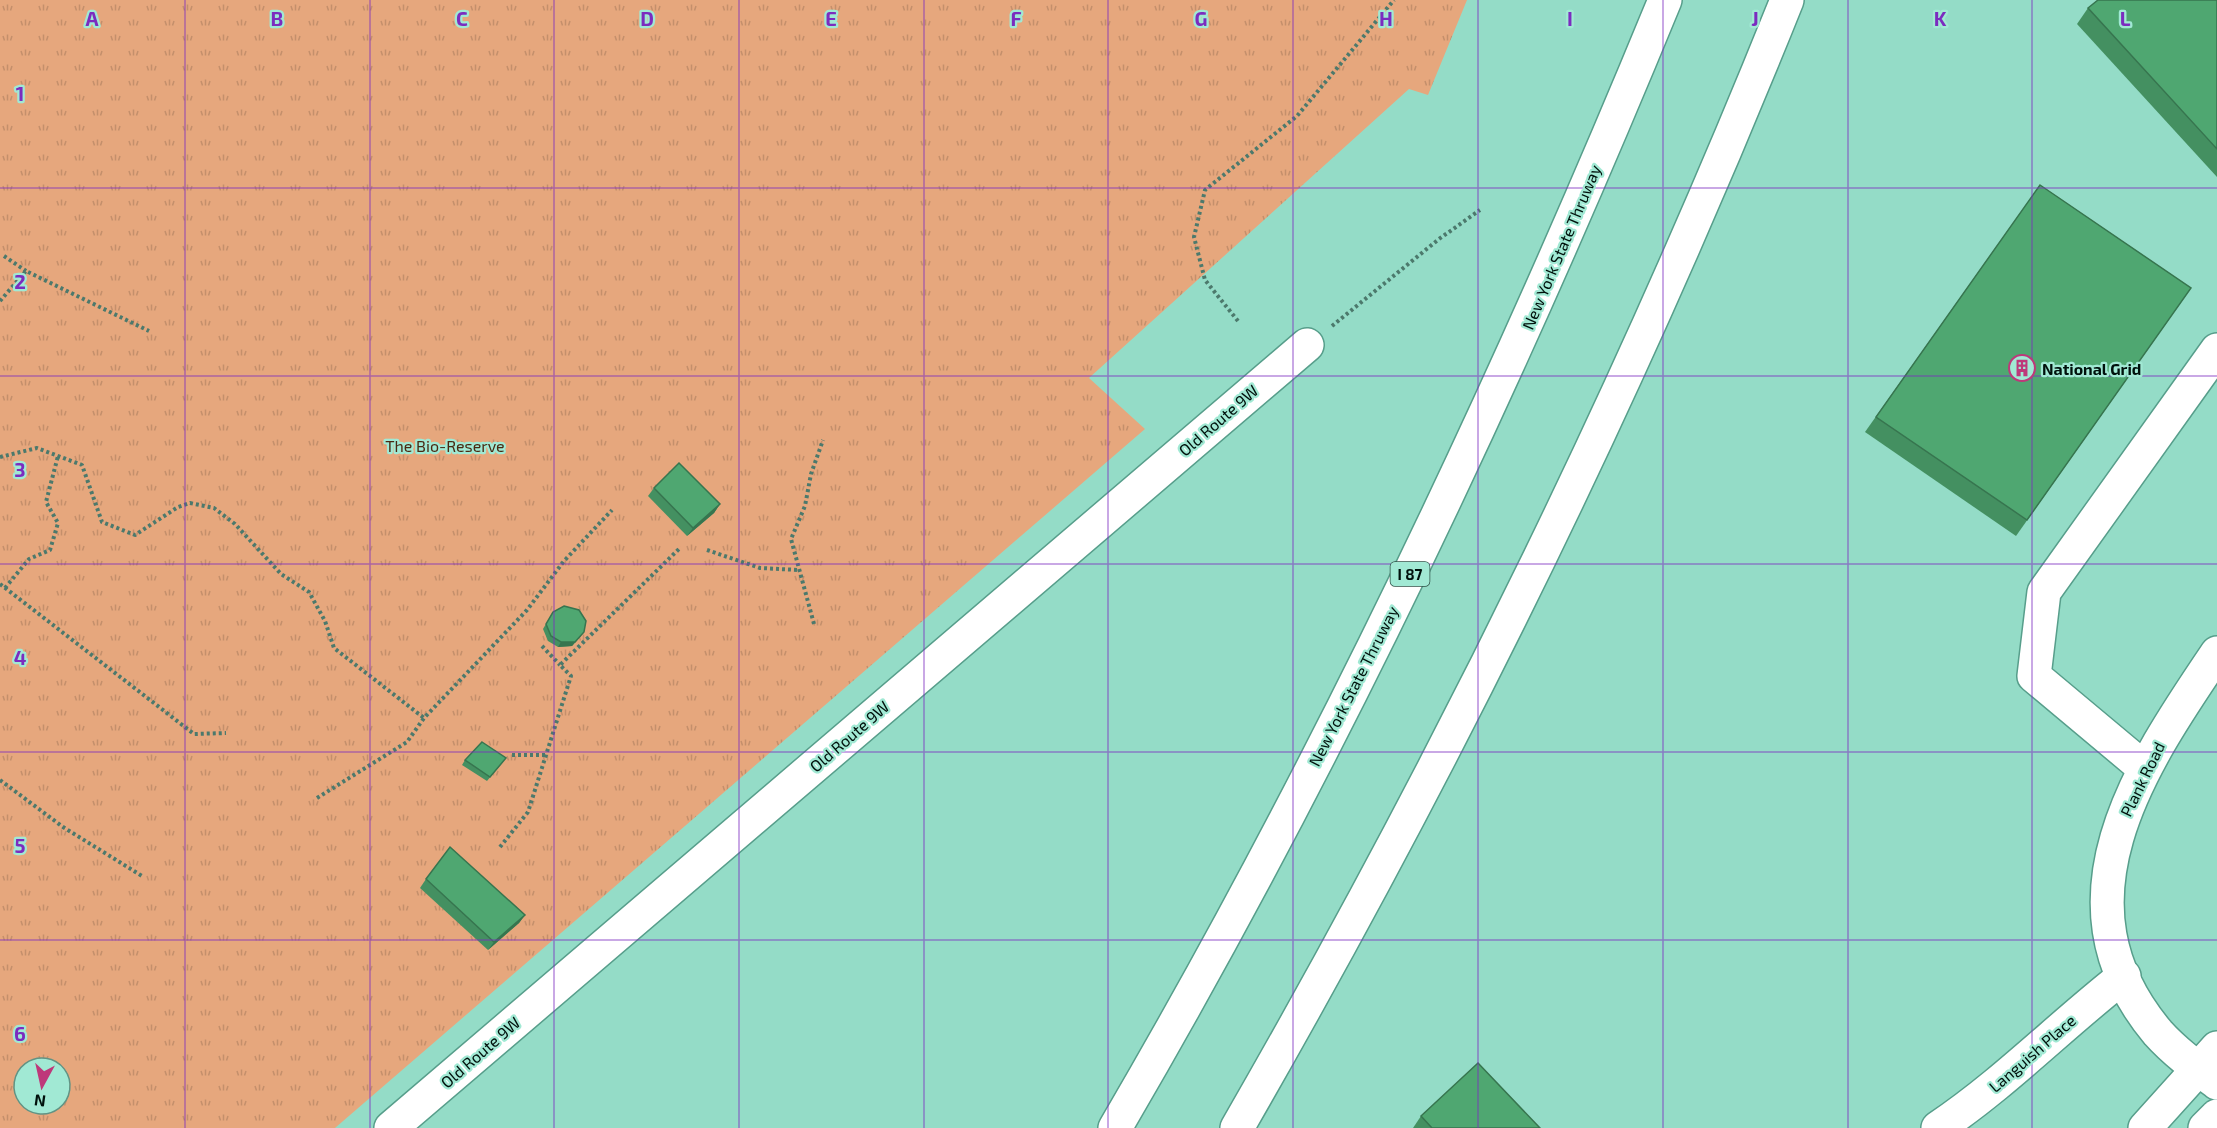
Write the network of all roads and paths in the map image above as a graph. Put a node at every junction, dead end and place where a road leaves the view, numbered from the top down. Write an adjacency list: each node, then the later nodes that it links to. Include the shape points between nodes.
1 (1394, 0): 8 (path, via 1297,116 1205,190 1194,237 1205,280)
2 (1665, 0): 38 (main road, New York State Thruway / I 87, via 1535,308 1421,553 1254,879)
3 (1786, 0): 39 (main road, via 1677,259 1520,599 1394,846)
4 (1480, 210): 10 (path)
5 (4, 256): 6 (path)
6 (26, 271): 7 (path); 9 (path)
7 (0, 301)
8 (1238, 321)
9 (149, 331)
10 (1307, 345): 37 (main road, Old Route 9W)
11 (2217, 350): 29 (main road, via 2044,592 2034,676)
12 (823, 440): 18 (path, via 805,506 791,539)
13 (58, 456): 14 (path, via 37,448); 20 (path, via 46,502 58,523 50,550 29,559); 25 (path, via 82,465 102,522 135,535 190,503 221,513 281,574 309,592 334,648)
14 (0, 457)
15 (612, 510): 25 (path, via 564,561 527,610)
16 (681, 547): 24 (path)
17 (707, 550): 18 (path, via 760,568)
18 (799, 570): 21 (path)
19 (0, 584): 20 (path)
20 (5, 588): 26 (path, via 194,734)
21 (814, 624)
22 (542, 646): 24 (path)
23 (2217, 653): 29 (main road, Plank Road)
24 (560, 665): 28 (path, via 571,676)
25 (424, 718): 31 (path, via 407,742)
26 (226, 733)
27 (512, 755): 28 (path)
28 (545, 755): 32 (path, via 528,812)
29 (2144, 768): 34 (main road, Plank Road, via 2119,827 2107,888 2111,936)
30 (0, 780): 33 (path, via 63,827)
31 (317, 798)
32 (500, 847)
33 (142, 876)
34 (2124, 976): 35 (main road, Plank Road, via 2158,1033); 40 (main road, Languish Place)
35 (2211, 1067): 41 (main road)
36 (2217, 1116): 42 (main road)
37 (391, 1128)
38 (1115, 1128)
39 (1237, 1128)
40 (1938, 1128)
41 (2145, 1128)
42 (2205, 1128)

